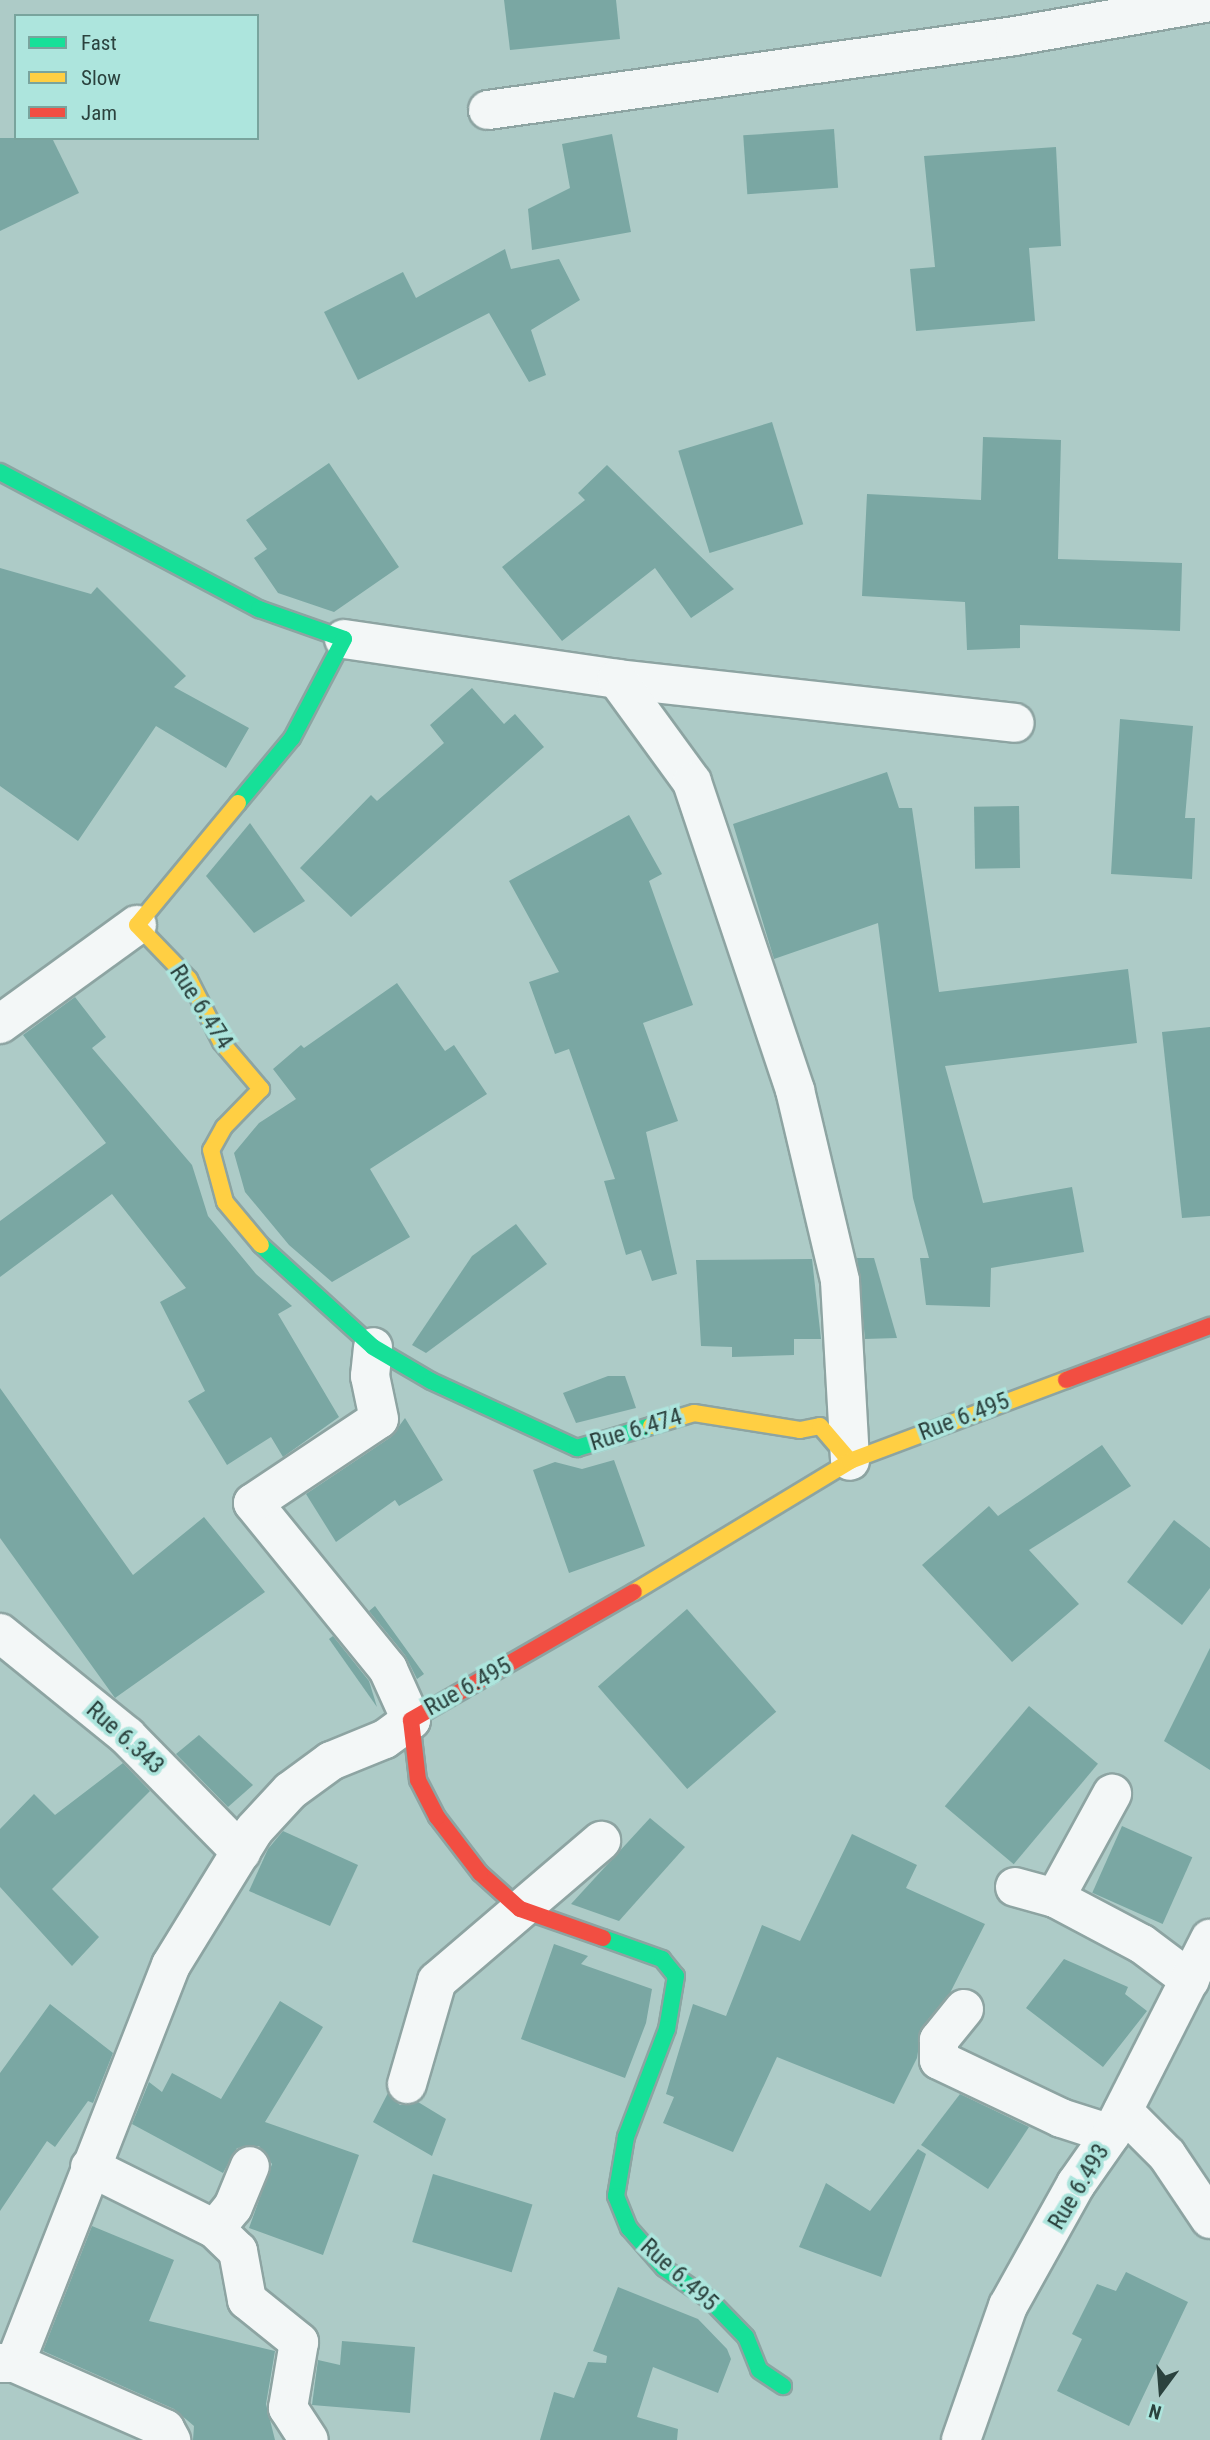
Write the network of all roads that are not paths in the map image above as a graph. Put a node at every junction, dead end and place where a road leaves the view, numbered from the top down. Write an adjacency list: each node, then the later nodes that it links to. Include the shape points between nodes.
1 (1210, 2): 2 (street, via 1015,36)
2 (488, 110)
3 (0, 472): 4 (street, via 259,609)
4 (344, 639): 5 (street); 7 (street, via 292,738)
5 (617, 679): 6 (street); 11 (street, via 692,782 795,1090 840,1281)
6 (1015, 723)
7 (137, 925): 8 (street); 10 (street, Rue 6.474, via 189,979 221,1042 261,1089 212,1143 225,1202 274,1260)
8 (0, 1024)
9 (1210, 1326): 11 (street, Rue 6.495)
10 (373, 1347): 11 (street, Rue 6.474, via 431,1381 577,1448 694,1413 800,1430 820,1426); 13 (street, via 370,1376 379,1419 253,1503 388,1669)
11 (850, 1461): 13 (street, Rue 6.495, via 552,1642)
12 (0, 1633): 16 (street, Rue 6.343, via 127,1736)
13 (411, 1720): 16 (street, via 385,1739 331,1761 290,1791); 19 (street, Rue 6.495, via 418,1780 437,1817 480,1873)
14 (1112, 1794): 18 (street)
15 (601, 1841): 19 (street)
16 (241, 1852): 26 (street, via 172,1965)
17 (1015, 1887): 18 (street)
18 (1055, 1898): 21 (street, via 1142,1944)
19 (520, 1909): 23 (street, via 437,1981); 30 (street, Rue 6.495, via 662,1959 676,1976 667,2029 626,2137 616,2196 629,2228 664,2268 711,2301 746,2337 759,2370)
20 (1210, 1939): 21 (street, Rue 6.493)
21 (1190, 1980): 24 (street, Rue 6.493)
22 (964, 2009): 24 (street, via 939,2040 939,2060 1061,2118)
23 (407, 2084)
24 (1117, 2122): 27 (street, via 1167,2155); 33 (street, Rue 6.493, via 1076,2184 1009,2306)
25 (250, 2166): 28 (street, via 233,2207)
26 (90, 2167): 28 (street); 29 (street)
27 (1210, 2220)
28 (215, 2229): 32 (street, via 239,2251 247,2300 299,2342 288,2408)
29 (7, 2363): 31 (street, via 165,2429)
30 (783, 2386)
31 (171, 2440)
32 (309, 2440)
33 (961, 2440)

